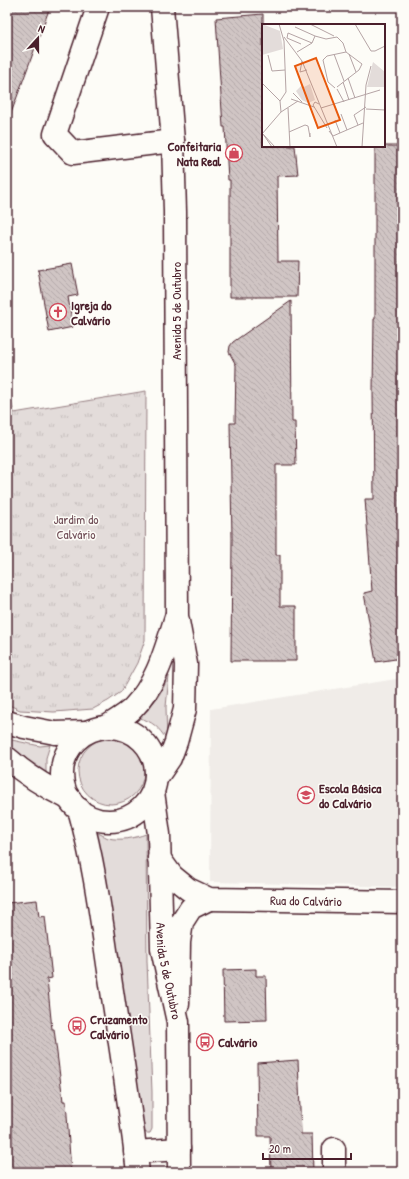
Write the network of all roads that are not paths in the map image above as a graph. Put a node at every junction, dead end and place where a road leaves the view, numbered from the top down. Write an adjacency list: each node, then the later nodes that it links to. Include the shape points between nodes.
1 (98, 7): 3 (main road, via 55,134 74,153)
2 (162, 7): 3 (main road, Avenida 5 de Outubro)
3 (173, 141): 4 (main road, Avenida 5 de Outubro, via 176,248)
4 (177, 616): 6 (main road, Avenida 5 de Outubro, via 148,690 133,709); 9 (main road, Avenida 5 de Outubro, via 186,664 185,709 170,758)
5 (7, 722): 7 (main road, via 55,733)
6 (108, 726): 7 (main road); 9 (main road, via 124,728 138,736 149,747 156,761)
7 (87, 732): 10 (main road, via 68,748 63,763 62,779 66,794)
8 (7, 758): 10 (main road, via 46,788)
9 (155, 784): 10 (main road, via 145,805 133,815 118,820 103,821 88,816); 11 (main road, Avenida 5 de Outubro)
10 (74, 804): 17 (main road, via 87,840 94,874)
11 (159, 858): 12 (main road, Rua do Calvário, via 172,876 188,889); 14 (main road, Avenida 5 de Outubro, via 162,949)
12 (209, 899): 13 (main road, Rua do Calvário); 14 (main road, Rua do Calvário, via 191,908 182,922 179,946)
13 (402, 902)
14 (178, 1022): 15 (main road, Avenida 5 de Outubro)
15 (179, 1149): 17 (main road); 18 (main road, Avenida 5 de Outubro)
16 (334, 1149): 19 (main road)
17 (137, 1162)
18 (179, 1172)
19 (334, 1172)

